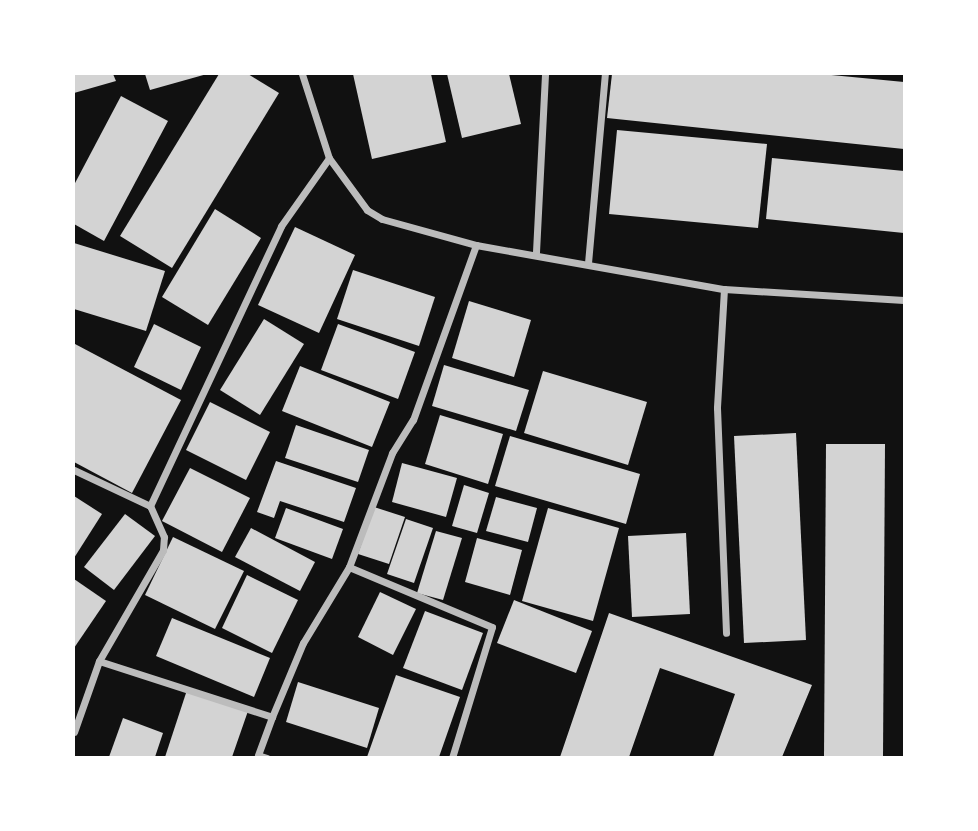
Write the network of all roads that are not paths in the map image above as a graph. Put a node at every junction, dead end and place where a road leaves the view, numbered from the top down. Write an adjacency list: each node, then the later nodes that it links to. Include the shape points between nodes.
1 (302, 74): 4 (street)
2 (545, 74): 6 (street)
3 (605, 74): 7 (street)
4 (330, 158): 5 (street, via 375,214); 11 (street, via 281,226)
5 (475, 246): 6 (street); 12 (street, via 437,363 369,503)
6 (536, 252): 7 (street)
7 (588, 263): 8 (street)
8 (724, 289): 9 (street); 13 (street, via 717,408)
9 (905, 300)
10 (74, 470): 11 (street)
11 (150, 506): 14 (street, via 164,537 163,550)
12 (349, 567): 15 (street, via 303,643); 19 (street, via 492,627)
13 (726, 633)
14 (99, 661): 15 (street); 16 (street)
15 (272, 717): 17 (street)
16 (74, 732)
17 (258, 756): 18 (street)
18 (267, 758)
19 (452, 758)

